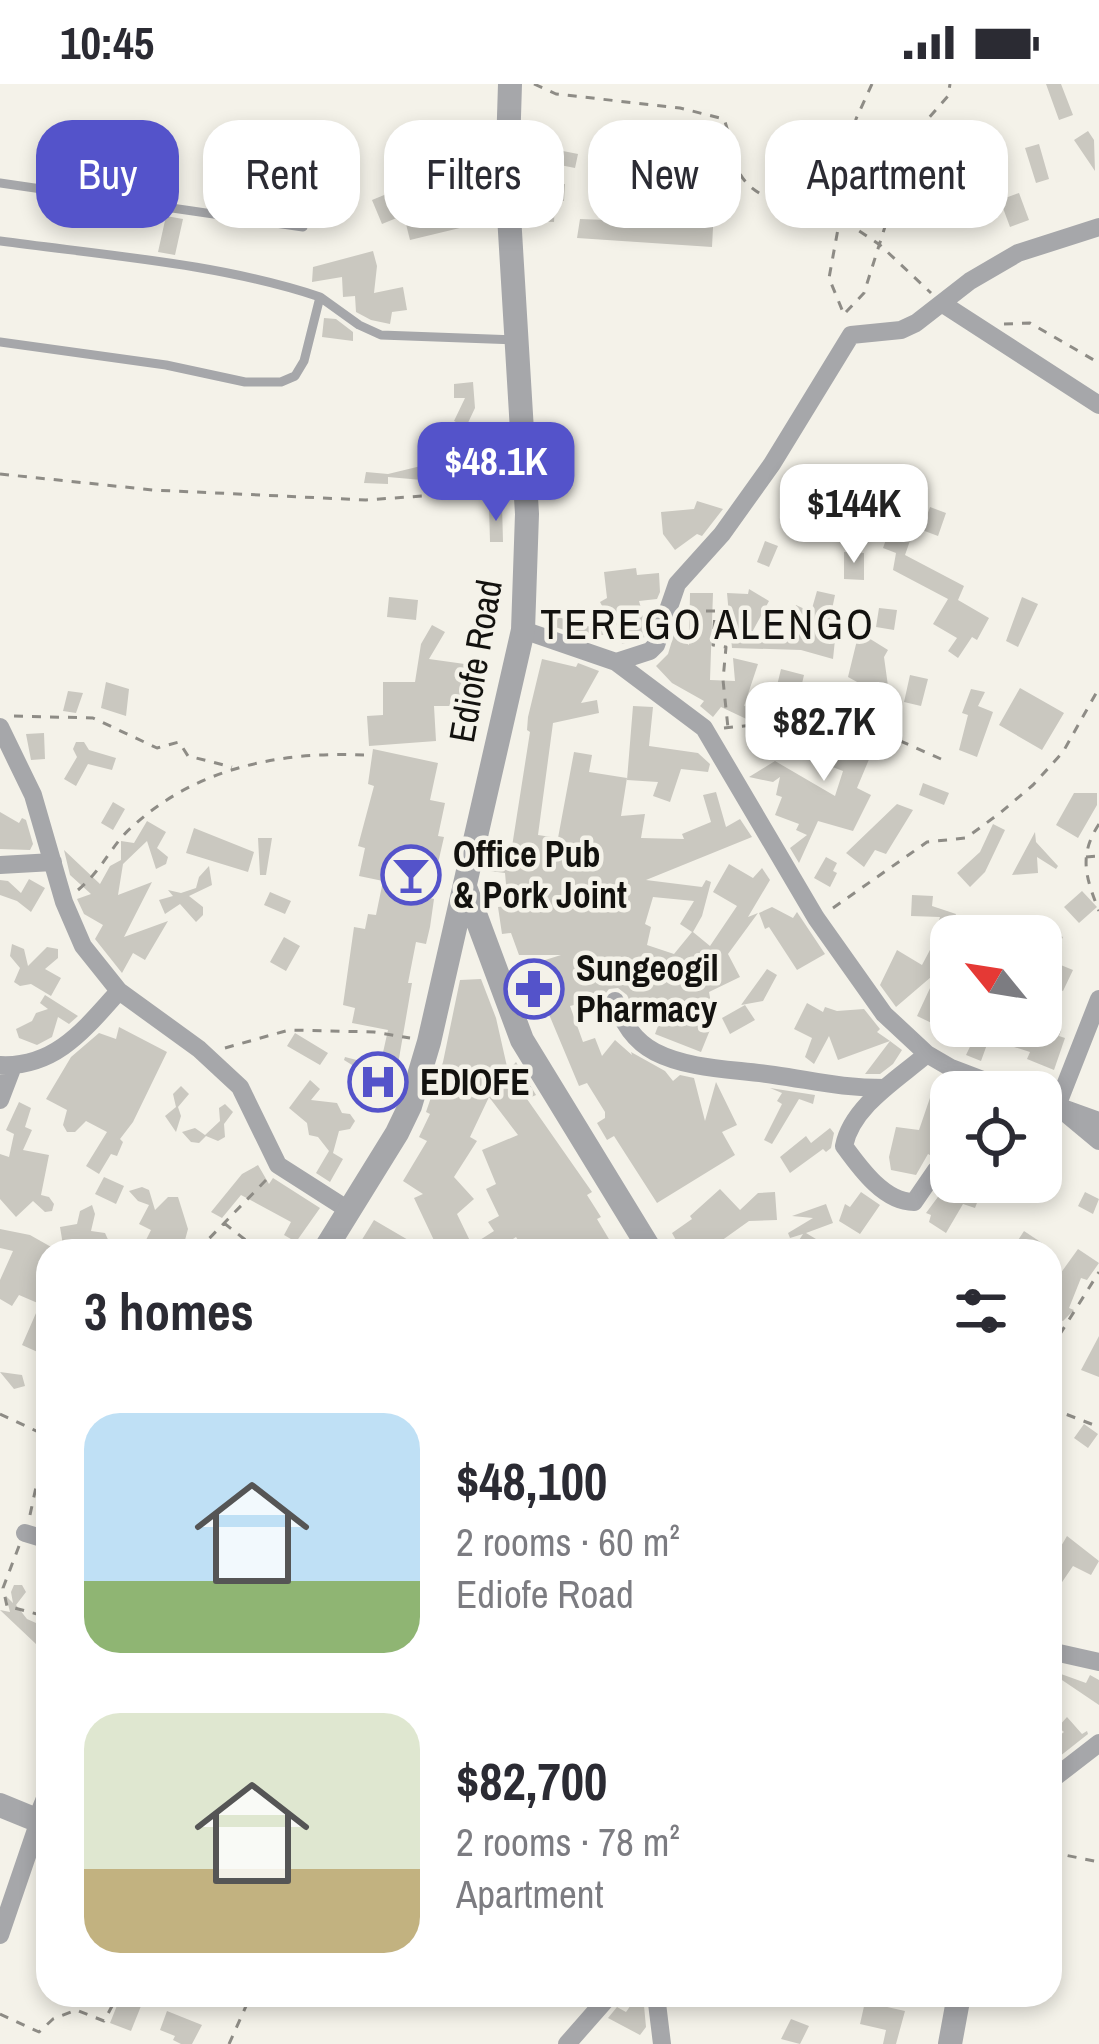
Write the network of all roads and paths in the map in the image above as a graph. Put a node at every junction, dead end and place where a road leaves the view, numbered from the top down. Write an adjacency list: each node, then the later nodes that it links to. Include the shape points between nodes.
1 (509, 84): 19 (street, Ediofe Road)
2 (534, 84): 7 (path, via 724,119 737,170)
3 (872, 84): 5 (path)
4 (950, 84): 13 (path, via 914,135)
5 (856, 120)
6 (0, 183): 8 (lane)
7 (765, 196)
8 (203, 212)
9 (1099, 227): 15 (street, via 1018,253)
10 (838, 228): 16 (path, via 829,278)
11 (855, 228): 13 (path)
12 (0, 242): 14 (lane, via 108,254)
13 (880, 245): 15 (path); 16 (path, via 864,293)
14 (320, 297): 19 (lane, via 381,335); 20 (lane, via 304,361 281,382)
15 (943, 304): 17 (street); 18 (street, via 901,330)
16 (844, 313): 18 (path)
17 (976, 325): 21 (path, via 1030,322); 22 (street)
18 (851, 335): 25 (street, via 772,464 677,584)
19 (514, 340): 24 (street, Ediofe Road)
20 (0, 342)
21 (1099, 364)
22 (1099, 405)
23 (0, 474): 24 (path, via 153,490)
24 (527, 501): 26 (street, Ediofe Road)
25 (668, 610): 27 (street, via 650,651); 32 (path, via 715,611 713,645 726,646)
26 (523, 630): 27 (street); 41 (street, Ediofe Road)
27 (616, 662): 31 (street)
28 (1099, 688): 44 (path, via 1063,752 1000,813 966,838 927,842)
29 (0, 716): 35 (path, via 93,718 157,748 179,742 188,756)
30 (0, 727): 39 (street)
31 (704, 728): 32 (path); 44 (street)
32 (728, 728): 34 (path, via 821,718)
33 (364, 755): 35 (path, via 306,753)
34 (941, 759)
35 (236, 769): 42 (path, via 185,788 129,829 101,871)
36 (1099, 824): 37 (path)
37 (1084, 856): 38 (path); 43 (path)
38 (1099, 856)
39 (53, 862): 40 (street); 42 (street)
40 (0, 865)
41 (465, 887): 48 (street, Ediofe Road); 67 (street, via 522,1040)
42 (64, 902): 45 (street, via 83,946)
43 (1099, 911)
44 (815, 918): 50 (street, via 884,1014)
45 (119, 991): 49 (street); 51 (street, via 64,1048 40,1062)
46 (1099, 999): 53 (street)
47 (615, 1001): 54 (street, via 632,1034 681,1060 838,1088)
48 (429, 1042): 49 (path, via 289,1030); 62 (street, Ediofe Road, via 410,1106)
49 (199, 1049): 60 (street, via 240,1087)
50 (927, 1054): 52 (street); 54 (street)
51 (7, 1065): 55 (street)
52 (959, 1071)
53 (1062, 1076)
54 (886, 1088): 61 (street, via 844,1146 902,1202 914,1202)
55 (0, 1100)
56 (1062, 1107): 58 (street)
57 (1062, 1113): 59 (street)
58 (1099, 1120)
59 (1099, 1141)
60 (278, 1166): 62 (street); 63 (path)
61 (930, 1181)
62 (350, 1211): 66 (street, Ediofe Road)
63 (224, 1223): 64 (path); 65 (path)
64 (209, 1239)
65 (244, 1239)
66 (332, 1239)
67 (644, 1239)
68 (1099, 1272): 69 (path)
69 (1062, 1330)
70 (1062, 1413): 72 (path)
71 (0, 1414): 73 (path)
72 (1099, 1427)
73 (36, 1431)
74 (25, 1533): 75 (street)
75 (36, 1536)
76 (1062, 1653): 77 (street)
77 (1099, 1661)
78 (1099, 1743): 79 (street)
79 (1062, 1772)
80 (0, 1805): 81 (street)
81 (36, 1809)
82 (36, 1833): 85 (street)
83 (1062, 1854): 84 (path)
84 (1099, 1862)
85 (0, 1935)
86 (112, 2007): 91 (path, via 104,2021 76,2010 39,2032)
87 (245, 2007): 92 (path)
88 (599, 2007): 93 (street)
89 (657, 2007): 94 (street)
90 (957, 2007): 95 (street)
91 (0, 2014)
92 (229, 2044)
93 (567, 2044)
94 (662, 2044)
95 (950, 2044)

